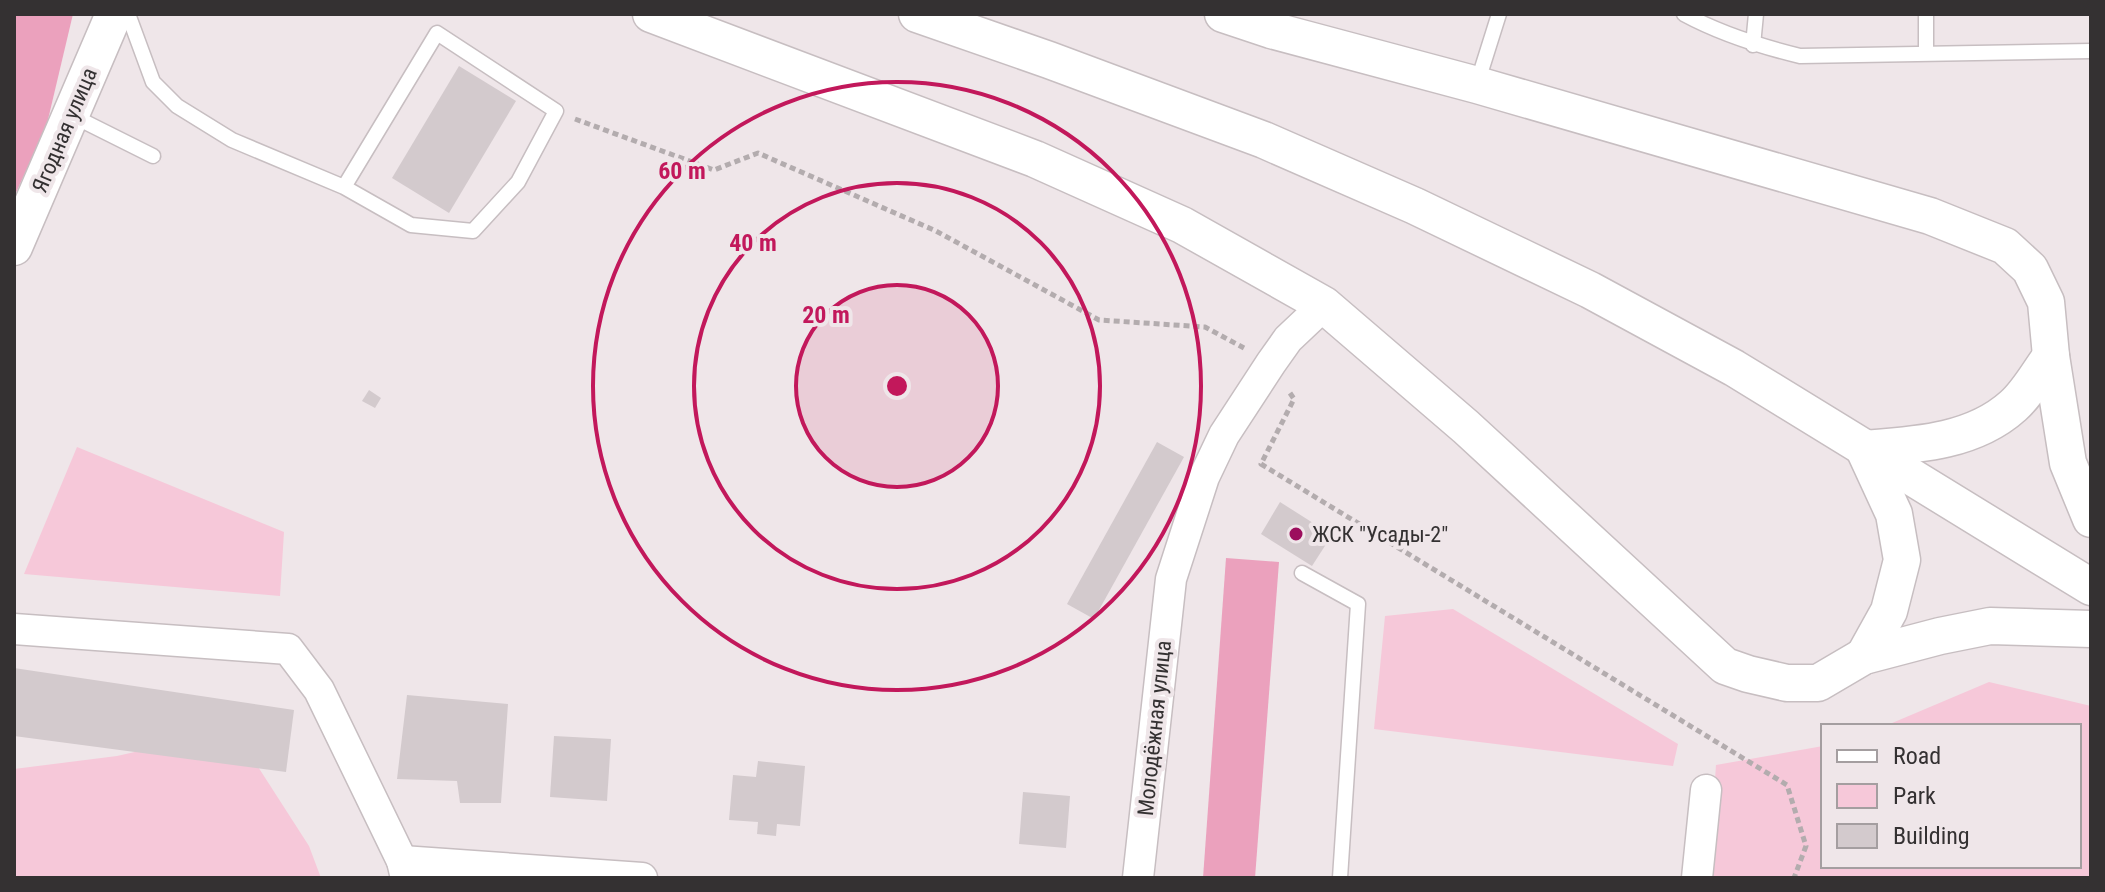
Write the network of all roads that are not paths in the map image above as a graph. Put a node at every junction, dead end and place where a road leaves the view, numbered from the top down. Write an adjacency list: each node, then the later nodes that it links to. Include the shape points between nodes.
1 (114, 14): 14 (street, Ягодная улица)
2 (128, 14): 16 (lane, via 153,82 177,106 232,140)
3 (651, 14): 18 (street, via 1035,159 1182,225)
4 (917, 14): 20 (street, via 1264,140 1415,206 1590,290 1734,368)
5 (1223, 14): 13 (street)
6 (1499, 14): 13 (lane)
7 (1684, 14): 10 (lane)
8 (1756, 14): 10 (lane)
9 (1926, 14): 12 (lane)
10 (1753, 45): 12 (lane, via 1800,56)
11 (2091, 51): 12 (lane)
12 (1926, 52)
13 (1477, 85): 19 (street, via 1930,216 2005,246 2030,269 2046,302)
14 (70, 115): 15 (lane); 17 (street, Ягодная улица)
15 (153, 156)
16 (344, 187): 16 (lane, via 411,225 473,231 518,182 556,111 437,33)
17 (14, 247)
18 (1324, 305): 26 (street, via 1466,427 1725,666 1787,683 1818,683); 30 (street, Молодёжная улица, via 1271,363 1224,435 1204,477 1171,579)
19 (2051, 356): 20 (street, via 2015,405 1984,427 1923,445); 21 (street, via 2068,463)
20 (1864, 449): 23 (street); 26 (street, via 1894,514 1902,560 1889,611)
21 (2091, 519)
22 (1302, 573): 31 (lane, via 1358,604)
23 (2091, 587)
24 (14, 629): 28 (street, via 288,649 319,690)
25 (2091, 629): 26 (street, via 1990,626)
26 (1864, 656)
27 (1706, 790): 32 (street)
28 (404, 870): 29 (street)
29 (642, 878)
30 (1138, 878)
31 (1340, 878)
32 (1697, 878)

